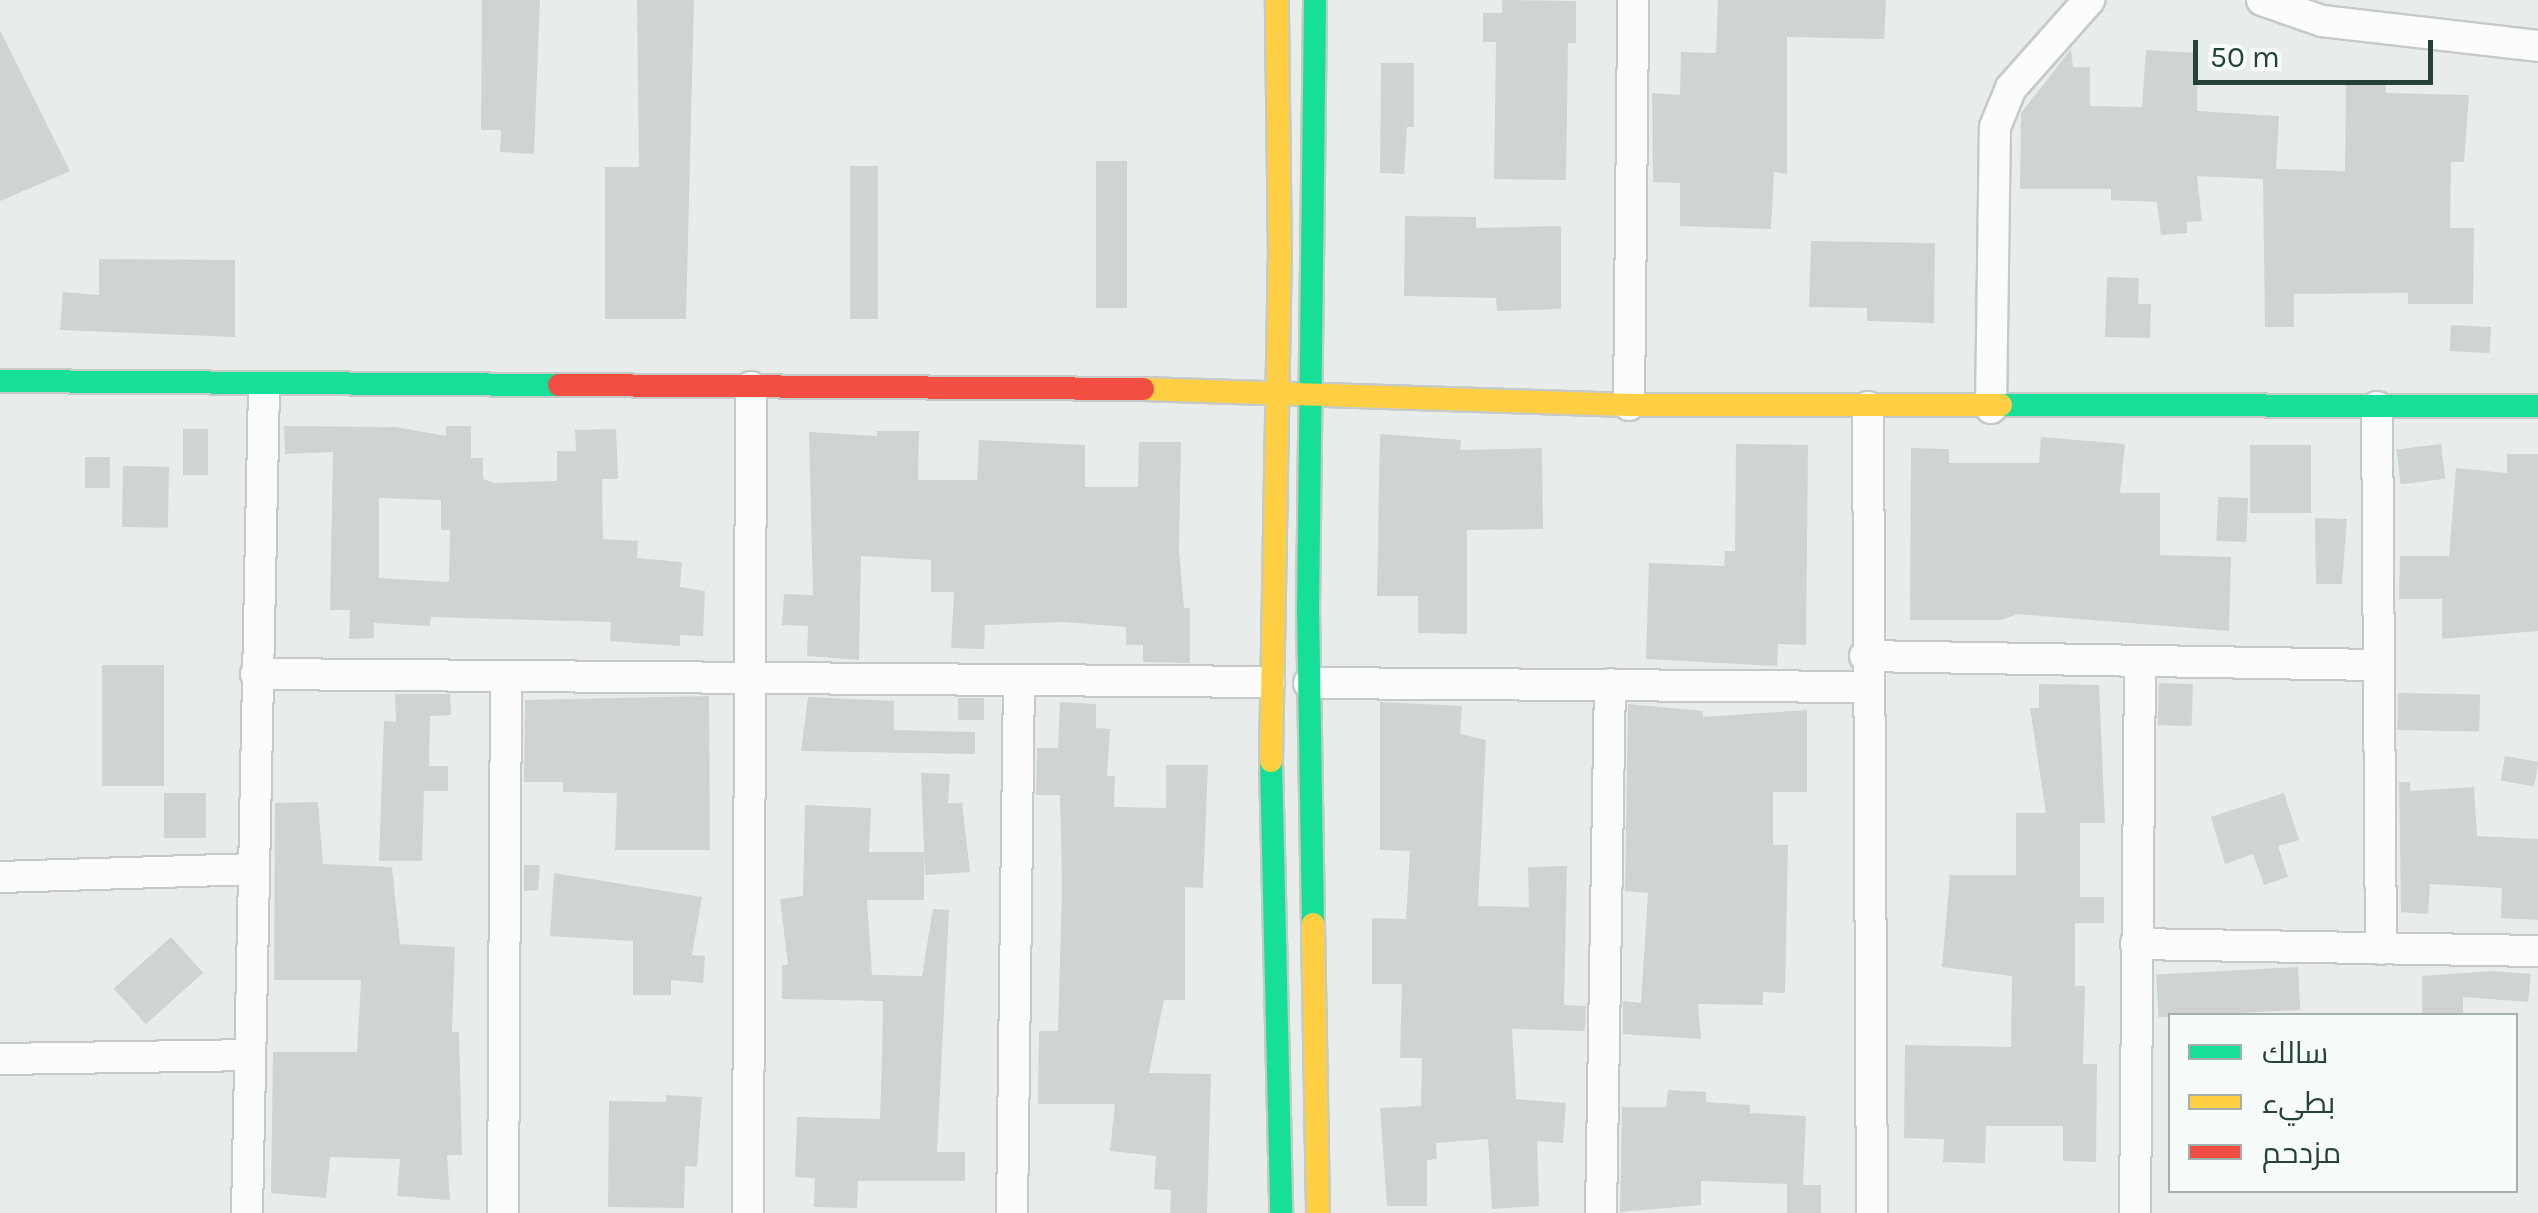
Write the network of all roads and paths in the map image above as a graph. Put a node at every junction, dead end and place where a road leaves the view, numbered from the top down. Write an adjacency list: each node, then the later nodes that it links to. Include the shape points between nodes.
1 (1278, 0): 10 (street)
2 (1315, 0): 11 (street)
3 (1633, 0): 12 (street)
4 (2089, 0): 16 (street, via 2011,88 1994,127)
5 (2262, 0): 6 (street, via 2322,20)
6 (2538, 46)
7 (0, 381): 8 (street)
8 (264, 387): 9 (street); 20 (street)
9 (751, 387): 10 (street, via 1116,388); 21 (street)
10 (1276, 396): 11 (street); 24 (street)
11 (1310, 397): 12 (street); 25 (street)
12 (1629, 405): 14 (street)
13 (2538, 406): 15 (street)
14 (1868, 407): 16 (street); 17 (street)
15 (2376, 407): 16 (street); 19 (street)
16 (1990, 408)
17 (1865, 656): 18 (street); 27 (street)
18 (2140, 664): 19 (street); 30 (street)
19 (2374, 665): 31 (street)
20 (256, 674): 22 (street); 28 (street)
21 (750, 679): 22 (street); 23 (street); 37 (street)
22 (506, 680): 36 (street)
23 (1018, 681): 24 (street); 38 (street)
24 (1269, 682): 39 (street)
25 (1309, 683): 26 (street); 40 (street)
26 (1610, 684): 27 (street); 41 (street)
27 (1865, 687): 42 (street)
28 (250, 869): 29 (street); 33 (street)
29 (0, 877)
30 (2136, 944): 31 (street); 43 (street)
31 (2380, 949): 32 (street)
32 (2538, 952)
33 (247, 1055): 34 (street); 35 (street)
34 (0, 1059)
35 (247, 1213)
36 (504, 1213)
37 (748, 1213)
38 (1012, 1213)
39 (1281, 1213)
40 (1318, 1213)
41 (1601, 1213)
42 (1872, 1213)
43 (2134, 1213)

